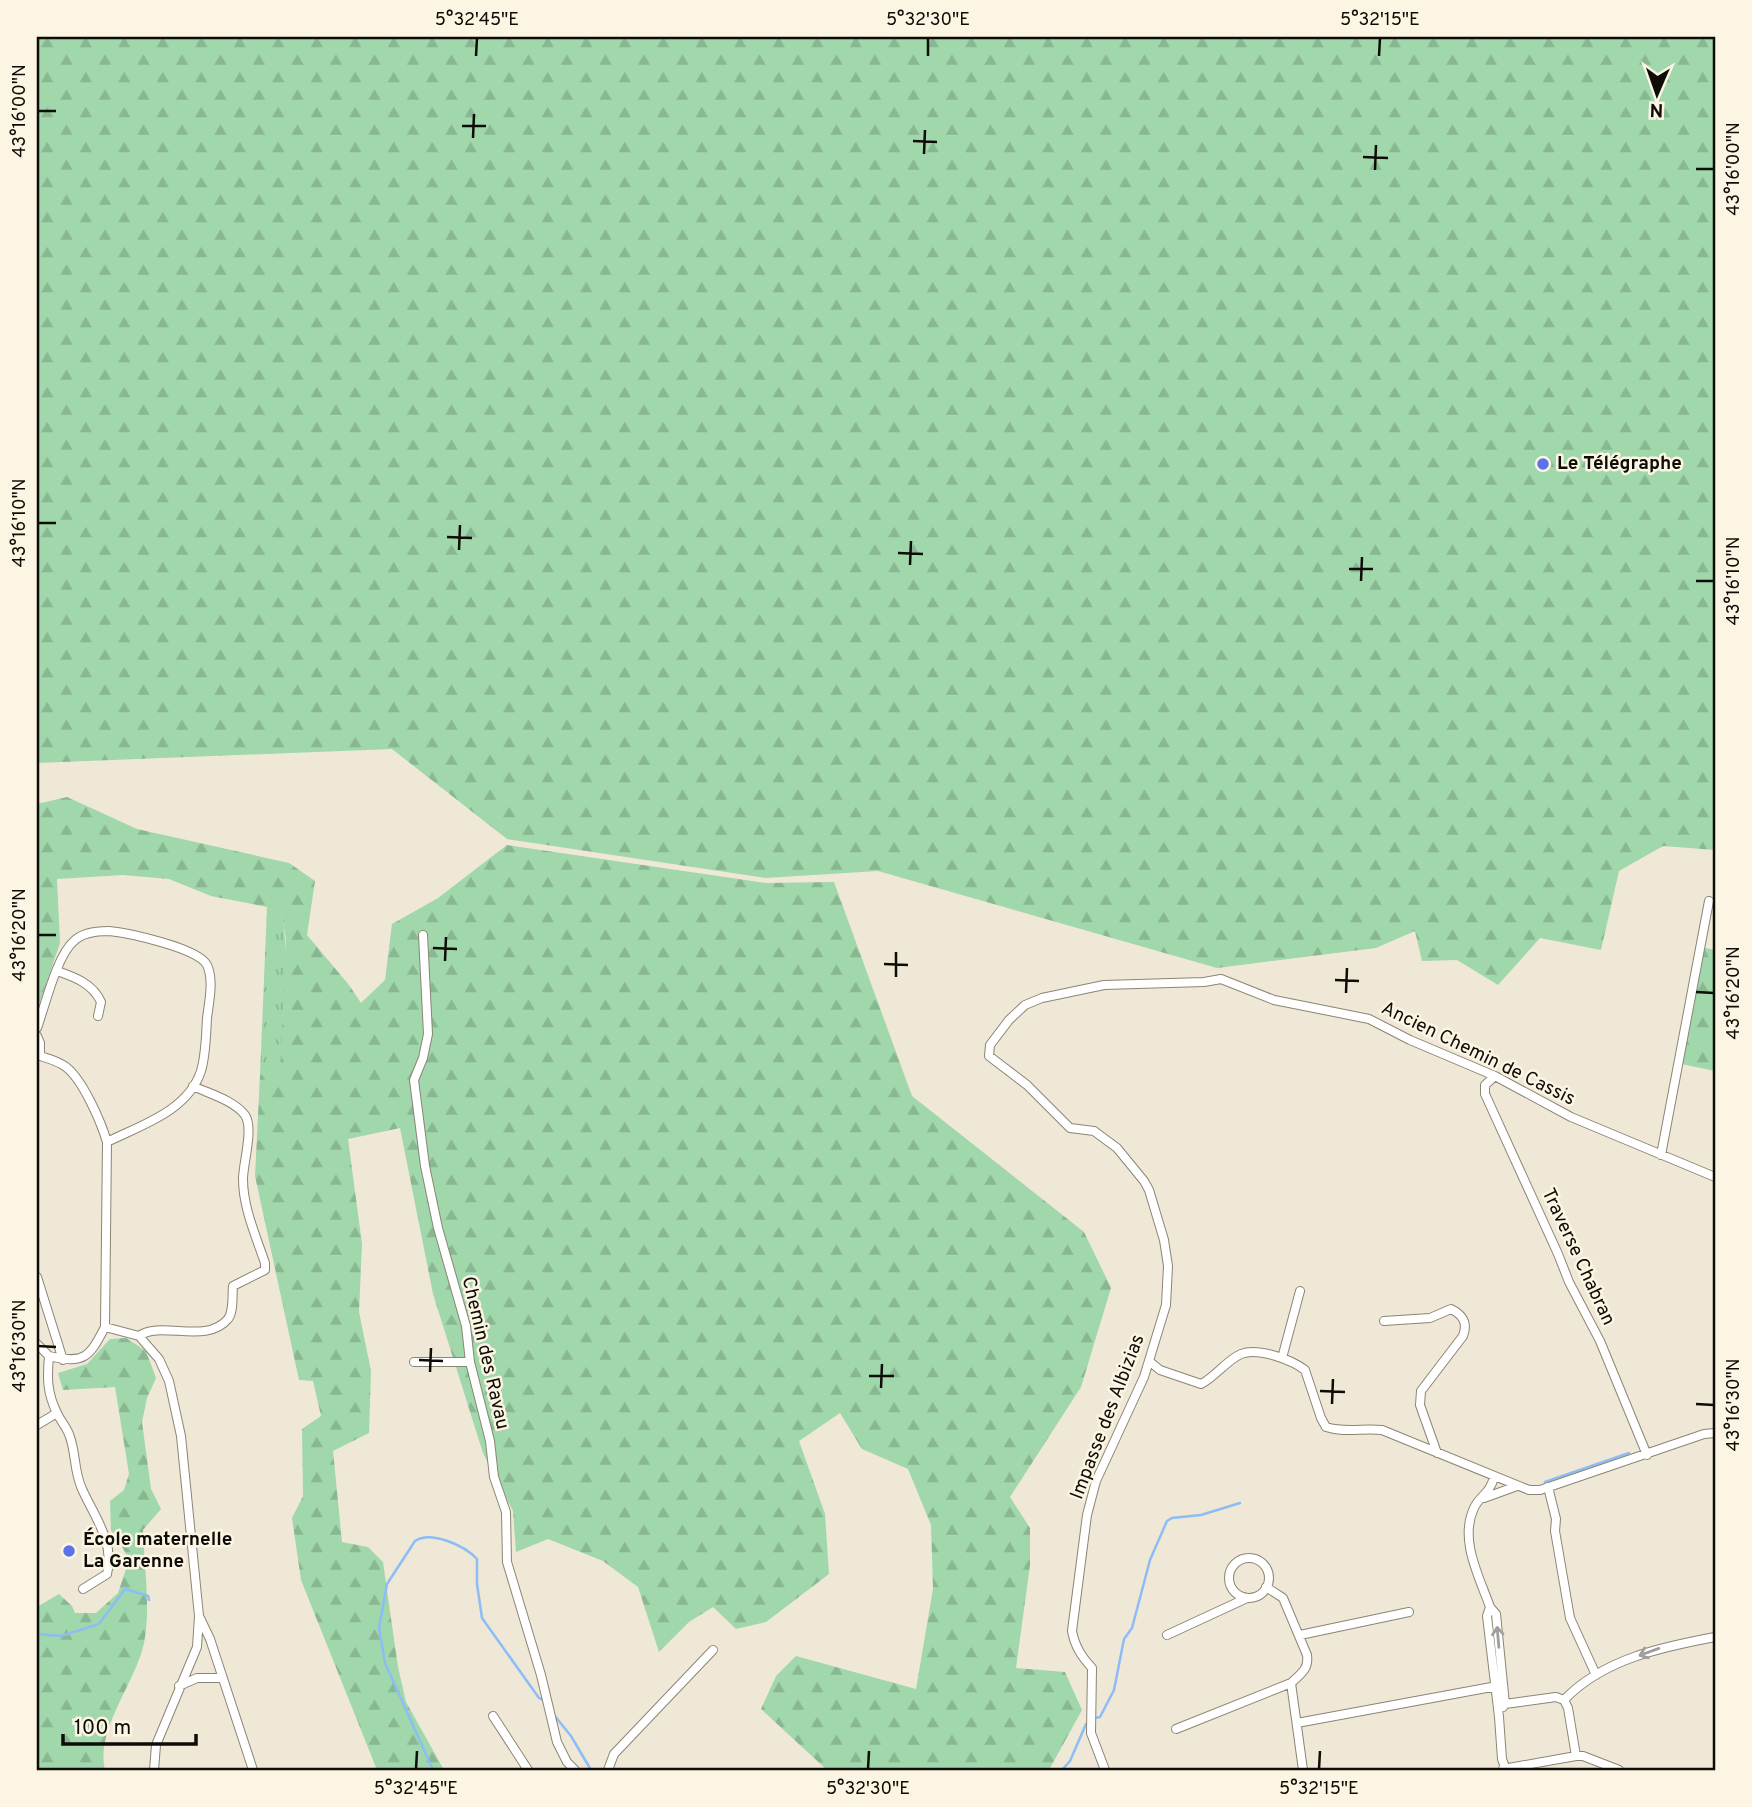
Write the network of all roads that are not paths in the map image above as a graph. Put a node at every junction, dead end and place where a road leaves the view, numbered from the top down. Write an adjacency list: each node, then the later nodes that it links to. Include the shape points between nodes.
1 (1709, 901): 12 (street)
2 (423, 935): 25 (street, Chemin des Ravau, via 428,1034 414,1080 425,1166 466,1326)
3 (57, 971): 5 (street, via 92,989 101,1002); 6 (street); 10 (street, via 65,949 77,938 108,931 171,945 201,958 210,980 205,1051)
4 (1221, 979): 9 (street, Ancien Chemin de Cassis, via 1274,1000 1369,1019); 23 (street, Impasse des Albizias, via 1104,985 1042,998 1025,1005 990,1045 989,1056 994,1061 1010,1070 1070,1128 1094,1131 1117,1148 1144,1181 1168,1266 1166,1306)
5 (98, 1016)
6 (37, 1028)
7 (37, 1036): 8 (street)
8 (38, 1058): 11 (street, via 57,1061 69,1070)
9 (1495, 1076): 12 (street, Ancien Chemin de Cassis, via 1571,1117); 30 (street, Traverse Chabran, via 1485,1085 1485,1094 1600,1341)
10 (193, 1086): 11 (street, via 167,1113); 18 (street, via 227,1101 246,1116 244,1197 265,1270 233,1286 228,1320 195,1332 153,1329)
11 (107, 1142): 17 (street)
12 (1661, 1155): 13 (street, Ancien Chemin de Cassis)
13 (1715, 1177)
14 (37, 1277): 22 (street)
15 (1300, 1291): 21 (street)
16 (1384, 1321): 29 (street, via 1430,1318 1451,1309 1463,1317 1463,1336 1421,1391 1420,1405)
17 (105, 1328): 18 (street); 22 (street, via 92,1352 82,1359)
18 (139, 1336): 39 (street, via 159,1359 169,1381 181,1436)
19 (37, 1344): 20 (street)
20 (49, 1356): 22 (street); 26 (street, via 46,1382)
21 (1282, 1358): 23 (street, via 1241,1354 1201,1384 1160,1370); 29 (street, via 1305,1370 1326,1427 1382,1430)
22 (63, 1360)
23 (1149, 1361): 61 (street, Impasse des Albizias, via 1096,1481 1087,1515 1072,1631 1092,1668 1091,1732)
24 (414, 1362): 25 (street)
25 (470, 1362): 59 (street, Chemin des Ravau, via 490,1441 494,1478 506,1512 507,1562 557,1742)
26 (57, 1413): 27 (street); 36 (street, via 71,1439 77,1477 105,1533 107,1574)
27 (37, 1425)
28 (1715, 1433): 30 (street)
29 (1437, 1452): 31 (street)
30 (1647, 1455): 33 (street)
31 (1494, 1477): 32 (street); 34 (street)
32 (1517, 1486): 33 (street); 34 (street)
33 (1548, 1488): 44 (street, via 1570,1618)
34 (1483, 1498): 48 (street, via 1472,1511 1467,1544 1496,1614)
35 (1266, 1587): 37 (street); 37 (street, via 1265,1566 1253,1558 1239,1560 1229,1578 1234,1591); 41 (street, via 1283,1598)
36 (83, 1589)
37 (1248, 1597): 40 (street)
38 (1409, 1612): 41 (street)
39 (199, 1616): 45 (street); 47 (street, via 197,1647)
40 (1167, 1635)
41 (1300, 1635): 46 (street, via 1308,1663)
42 (1715, 1637): 44 (street, one-way to 44, via 1647,1652)
43 (713, 1650): 60 (street, via 614,1754)
44 (1596, 1675): 49 (street)
45 (222, 1678): 47 (street, via 197,1678); 57 (street)
46 (1291, 1683): 53 (street); 54 (street)
47 (179, 1686): 56 (street, via 156,1745)
48 (1498, 1686): 50 (street); 52 (street); 53 (street)
49 (1564, 1700): 50 (street, via 1556,1697); 55 (street)
50 (1504, 1704): 52 (street)
51 (494, 1716): 58 (street)
52 (1499, 1717): 63 (street)
53 (1297, 1723): 62 (street)
54 (1176, 1729)
55 (1576, 1756): 63 (street); 64 (street)
56 (153, 1770)
57 (253, 1770)
58 (528, 1770)
59 (575, 1770)
60 (608, 1770)
61 (1105, 1770)
62 (1303, 1770)
63 (1504, 1770)
64 (1619, 1770)

